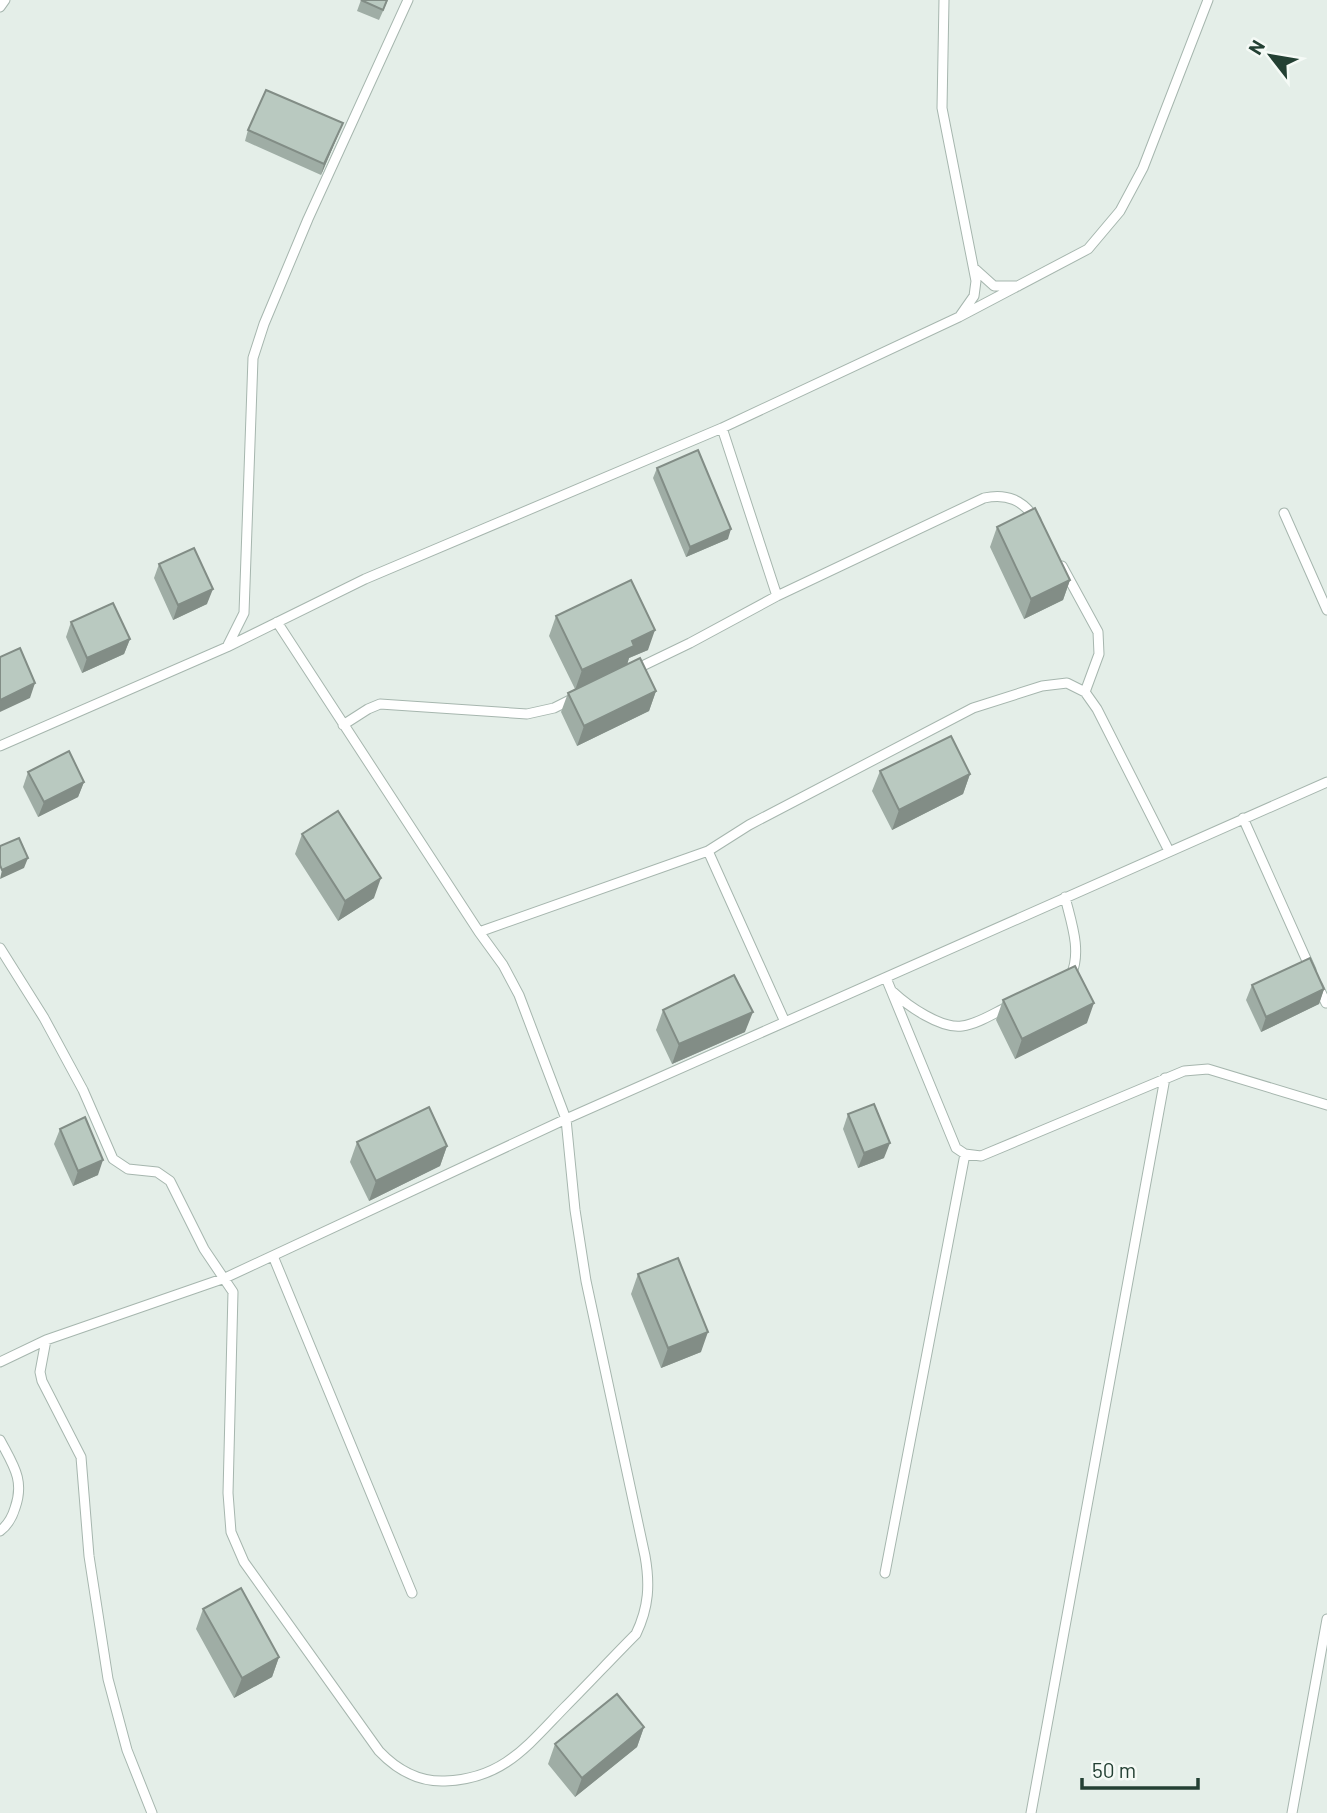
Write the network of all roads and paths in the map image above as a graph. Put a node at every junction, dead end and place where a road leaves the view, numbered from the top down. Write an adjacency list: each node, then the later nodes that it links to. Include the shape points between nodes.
1 (5, 0): 5 (lane)
2 (408, 0): 16 (lane, via 308,219 253,358 244,613)
3 (944, 0): 6 (lane, via 942,108)
4 (1208, 0): 7 (lane, via 1143,168 1119,211 1088,249)
5 (0, 7)
6 (974, 268): 7 (lane, via 994,286); 8 (lane, via 974,296)
7 (1019, 286): 8 (lane)
8 (959, 317): 9 (lane)
9 (722, 428): 13 (lane); 15 (lane, via 365,579)
10 (1284, 513): 14 (lane)
11 (1041, 529): 13 (lane, via 1015,499 1001,495 984,498)
12 (1055, 552): 18 (lane, via 1098,632 1099,654)
13 (777, 596): 17 (lane)
14 (1327, 610)
15 (277, 622): 16 (lane); 20 (lane)
16 (227, 647): 21 (lane)
17 (628, 673)
18 (1085, 692): 24 (lane, via 1067,683 1042,686 973,708); 25 (lane)
19 (579, 696): 20 (lane, via 527,714 380,704)
20 (343, 725): 27 (lane)
21 (0, 746)
22 (1327, 782): 23 (lane)
23 (1242, 818): 25 (lane); 32 (lane)
24 (708, 851): 27 (lane); 33 (lane)
25 (1169, 851): 26 (lane)
26 (1065, 897): 29 (lane); 30 (lane, via 1076,962 1070,975)
27 (479, 932): 36 (lane, via 519,995)
28 (0, 948): 39 (lane, via 83,1090 113,1159 128,1169 157,1172 170,1181 204,1250)
29 (886, 978): 31 (lane, via 902,1001 954,1026 972,1023); 33 (lane); 37 (lane, via 956,1148)
30 (1056, 983)
31 (1020, 1000)
32 (1326, 1003)
33 (785, 1022): 36 (lane)
34 (1165, 1079): 35 (lane, via 1208,1069); 37 (lane, via 981,1156); 48 (lane)
35 (1327, 1105)
36 (566, 1119): 38 (lane); 39 (lane, via 586,1281 645,1556 648,1600 636,1633 526,1747 488,1774 467,1781 435,1782 391,1764 240,1555 231,1532 228,1493 234,1300)
37 (965, 1154): 44 (lane)
38 (273, 1255): 39 (lane); 45 (lane)
39 (225, 1278): 40 (lane)
40 (46, 1340): 41 (lane); 47 (lane, via 42,1381 81,1457 89,1556 115,1712)
41 (0, 1362)
42 (0, 1440): 43 (lane, via 20,1485 20,1496 13,1517)
43 (0, 1531)
44 (884, 1573)
45 (412, 1593)
46 (1327, 1619): 49 (lane)
47 (152, 1813)
48 (1031, 1813)
49 (1292, 1813)

